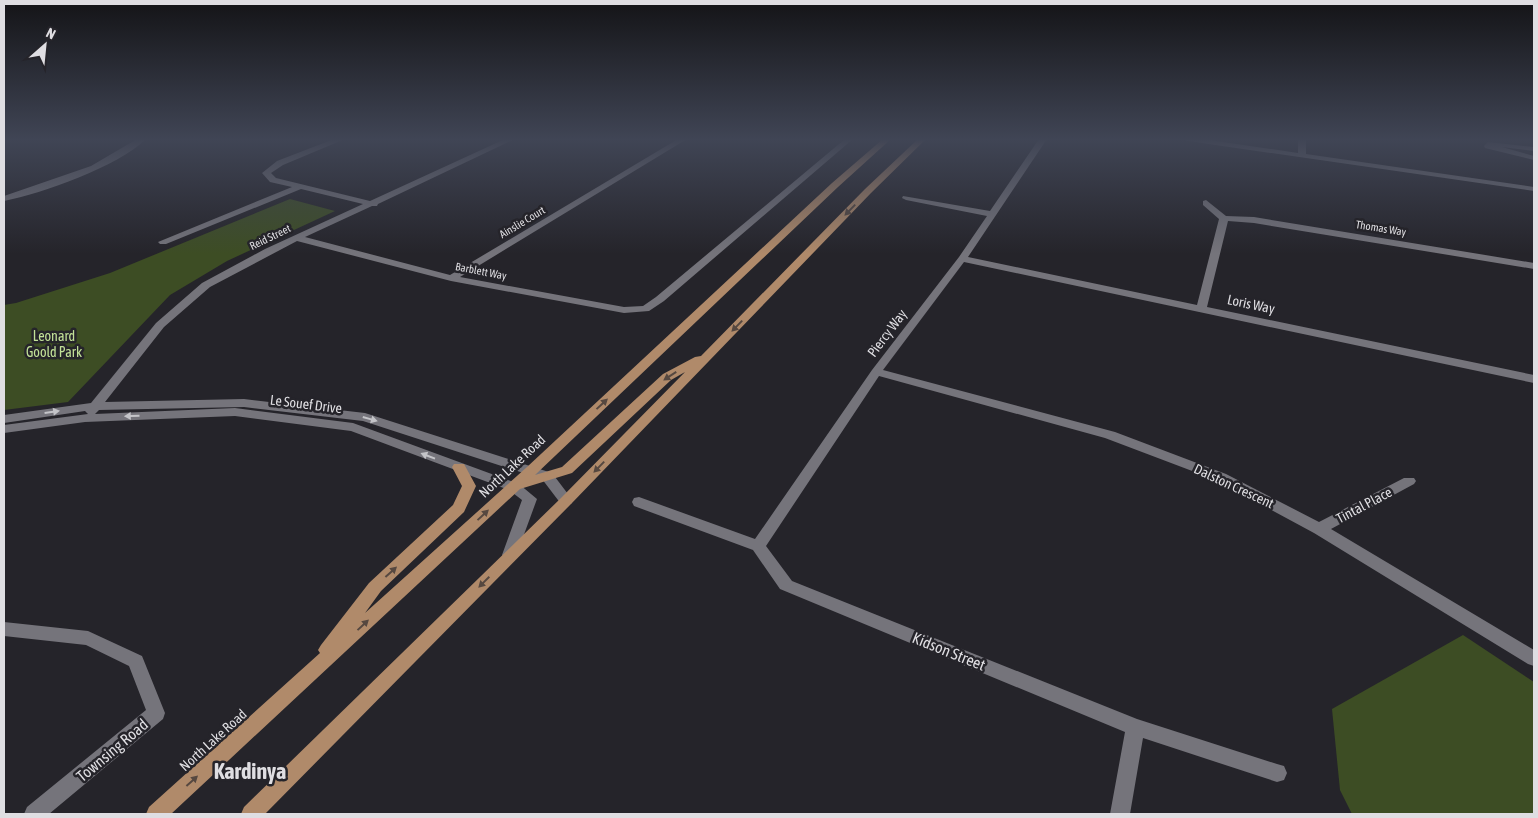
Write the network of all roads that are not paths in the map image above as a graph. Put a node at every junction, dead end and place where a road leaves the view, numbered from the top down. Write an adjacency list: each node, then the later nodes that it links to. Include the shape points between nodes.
1 (66, 177): 13 (street)
2 (270, 177): 10 (street)
3 (431, 177): 14 (street, Reid Street)
4 (617, 177): 22 (street, Ainslie Court)
5 (804, 177): 22 (street, Barblett Way, via 660,299 645,308 624,310)
6 (844, 177): 32 (main road, North Lake Road, one-way to 6)
7 (882, 177): 24 (main road, one-way to 24)
8 (1017, 177): 16 (street, Piercy Way)
9 (1451, 177): 11 (street)
10 (299, 187): 14 (street); 19 (street)
11 (1534, 189)
12 (906, 198): 16 (street)
13 (4, 199)
14 (374, 204): 18 (street, Reid Street)
15 (1206, 204): 17 (street)
16 (992, 214): 20 (street, Piercy Way)
17 (1224, 218): 21 (street, Thomas Way, via 1254,220); 23 (street)
18 (296, 238): 22 (street, Barblett Way); 27 (street, Reid Street, via 206,285 160,325)
19 (162, 242)
20 (962, 259): 23 (street, Loris Way); 25 (street, Piercy Way)
21 (1534, 266)
22 (451, 278)
23 (1201, 309): 26 (street, Loris Way)
24 (712, 351): 33 (main road, one-way to 33, via 667,377 567,470); 36 (main road, one-way to 36)
25 (876, 372): 38 (street, Dalston Crescent, via 1110,435 1221,477); 39 (street, Piercy Way)
26 (1534, 379)
27 (95, 406): 28 (street, Reid Street); 29 (street, Le Souef Drive, one-way to 27); 32 (street, Le Souef Drive, one-way to 32, via 244,403 366,417)
28 (85, 418): 30 (street, Le Souef Drive); 31 (street, Le Souef Drive, one-way to 28, via 353,427 235,412)
29 (4, 419)
30 (4, 430)
31 (459, 467): 35 (street, Le Souef Drive); 43 (main road, one-way to 31, via 375,587 459,508 469,486)
32 (532, 470): 33 (street, Le Souef Drive); 35 (main road, North Lake Road)
33 (547, 476): 35 (main road); 36 (street)
34 (1409, 481): 38 (street, Tintal Place)
35 (514, 486): 40 (street, via 530,499); 43 (main road, North Lake Road, one-way to 35)
36 (566, 501): 40 (main road)
37 (639, 502): 39 (street)
38 (1319, 529): 42 (street, Dalston Crescent)
39 (758, 546): 44 (street, Kidson Street, via 786,585)
40 (510, 555): 48 (main road, one-way to 48)
41 (4, 629): 46 (street, Townsing Road, via 88,638 136,661 156,713)
42 (1534, 659)
43 (306, 678): 47 (main road, North Lake Road, one-way to 43)
44 (1135, 727): 45 (street, Kidson Street); 49 (street)
45 (1277, 773)
46 (34, 814)
47 (156, 814)
48 (251, 814)
49 (1120, 814)

